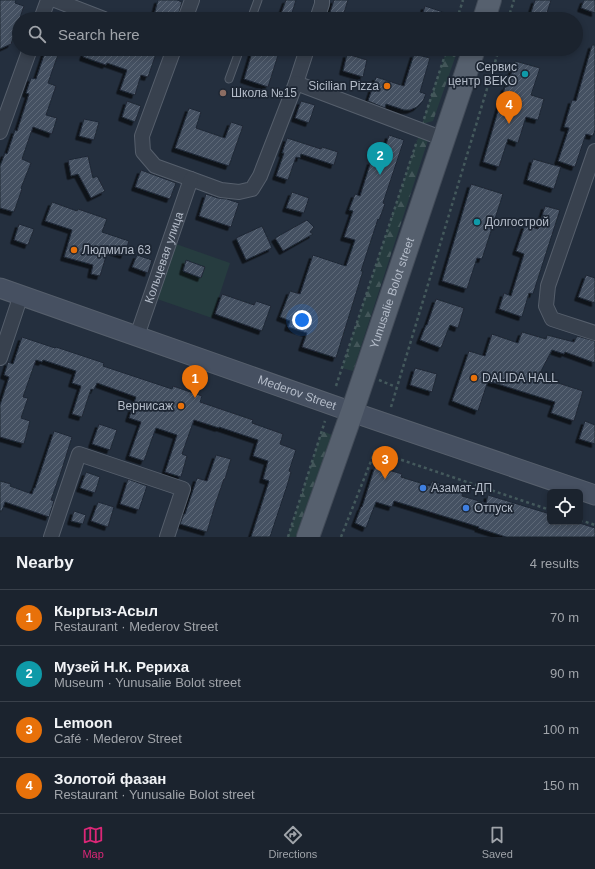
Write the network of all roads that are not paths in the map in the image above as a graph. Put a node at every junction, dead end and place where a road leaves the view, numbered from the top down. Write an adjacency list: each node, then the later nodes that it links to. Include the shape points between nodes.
1 (48, 0): 7 (street)
2 (55, 0): 8 (street)
3 (192, 0): 9 (street)
4 (258, 0): 10 (lane)
5 (322, 0): 11 (street)
6 (490, 0): 12 (main road)
7 (44, 12)
8 (86, 12)
9 (188, 12)
10 (254, 12)
11 (319, 12)
12 (486, 12)
13 (27, 56): 20 (street)
14 (171, 56): 23 (street, via 142,136 143,152 155,166)
15 (237, 56): 18 (lane)
16 (305, 56): 19 (street)
17 (472, 56): 21 (main road, Yunusalie Bolot street)
18 (229, 79)
19 (296, 83): 21 (street); 23 (street, via 260,176 252,189 239,192 221,190)
20 (0, 132)
21 (444, 139): 29 (main road, Yunusalie Bolot street)
22 (595, 152): 26 (street, via 548,286 546,306 552,319)
23 (191, 180): 27 (street, Кольцевая улица)
24 (0, 288): 25 (main road, Mederov Street)
25 (21, 295): 27 (main road, Mederov Street); 28 (street)
26 (595, 333)
27 (137, 336): 29 (main road, Mederov Street)
28 (0, 358)
29 (352, 412): 30 (main road, Mederov Street); 33 (main road, Yunusalie Bolot street)
30 (595, 495)
31 (50, 537): 32 (street, via 79,454 183,489)
32 (167, 537)
33 (308, 537)

